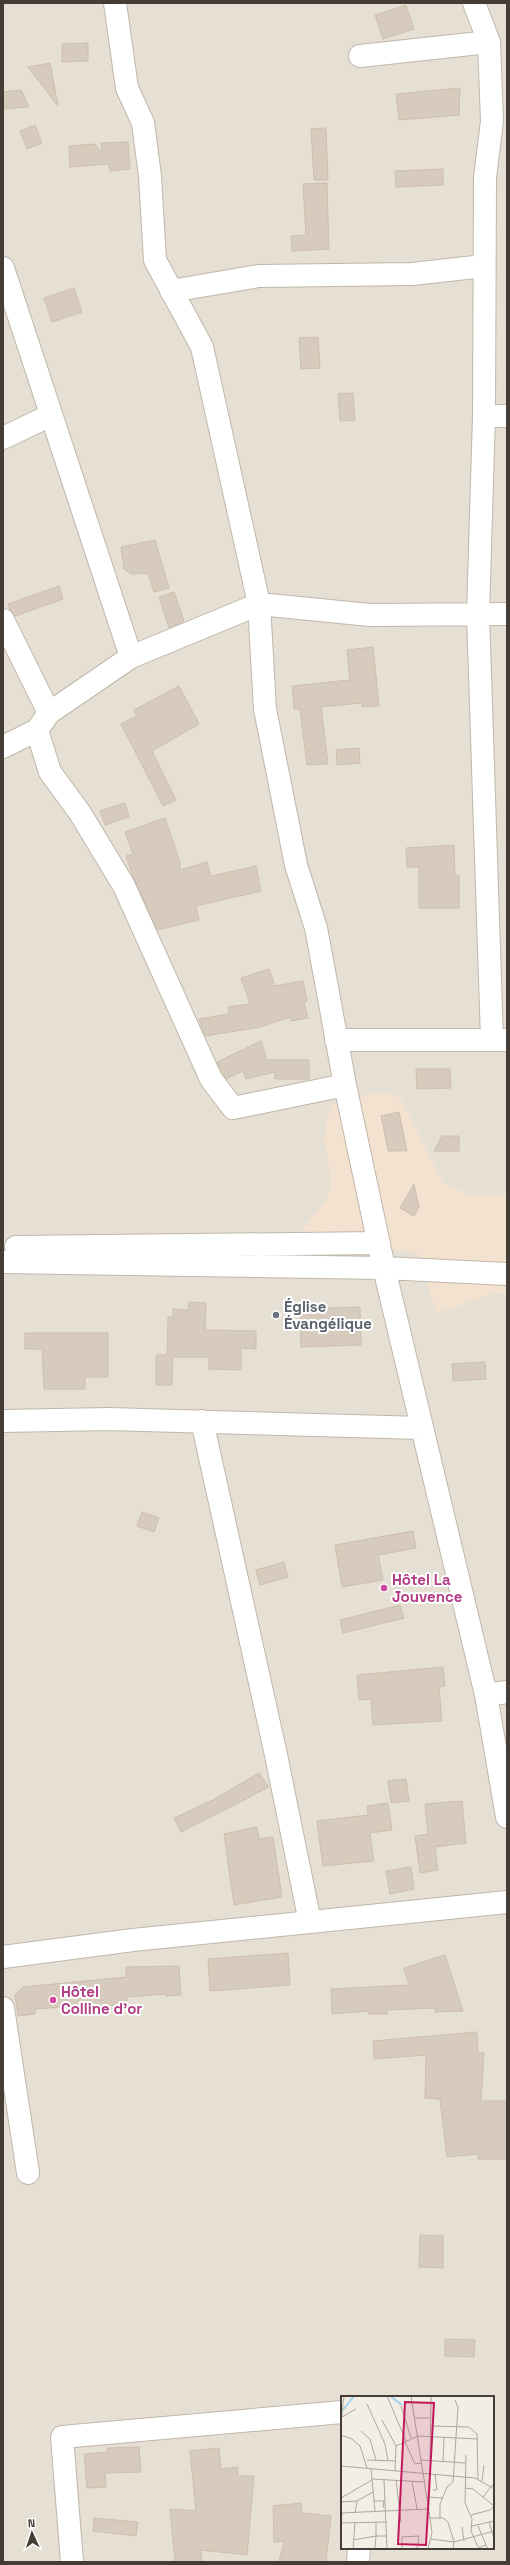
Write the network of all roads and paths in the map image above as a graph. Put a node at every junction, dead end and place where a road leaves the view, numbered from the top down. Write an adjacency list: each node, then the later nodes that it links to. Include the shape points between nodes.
1 (116, 3): 7 (street, via 127,88 143,123 150,176 155,260)
2 (474, 3): 3 (street)
3 (489, 42): 4 (street); 5 (street, via 492,121 485,178)
4 (360, 56)
5 (484, 266): 7 (street, via 412,274 259,276); 9 (street)
6 (3, 268): 8 (street)
7 (171, 291): 12 (street, via 202,347)
8 (51, 415): 11 (street); 16 (street)
9 (484, 416): 10 (street); 13 (street)
10 (507, 416)
11 (3, 438)
12 (259, 604): 13 (street, via 370,615); 16 (street); 19 (street, via 265,709 296,865 316,928)
13 (478, 614): 14 (street); 20 (street)
14 (507, 614)
15 (3, 620): 17 (street)
16 (131, 657): 17 (street)
17 (43, 722): 18 (street); 21 (street, via 50,772 80,813 124,886 211,1079 234,1108)
18 (3, 747)
19 (336, 1040): 20 (street); 21 (street)
20 (499, 1040)
21 (345, 1085): 22 (street)
22 (379, 1243): 23 (street); 25 (street)
23 (3, 1248)
24 (3, 1262): 25 (street)
25 (384, 1268): 26 (street); 29 (street)
26 (507, 1274)
27 (3, 1421): 28 (street)
28 (202, 1421): 29 (street); 33 (street)
29 (422, 1428): 30 (street)
30 (497, 1694): 31 (street)
31 (507, 1817)
32 (507, 1902): 33 (street)
33 (310, 1922): 34 (street, via 133,1940)
34 (3, 1957)
35 (3, 2008): 36 (street)
36 (28, 2173)
37 (341, 2412): 39 (street, via 62,2437)
38 (359, 2549): 40 (street)
39 (72, 2562)
40 (358, 2562)

